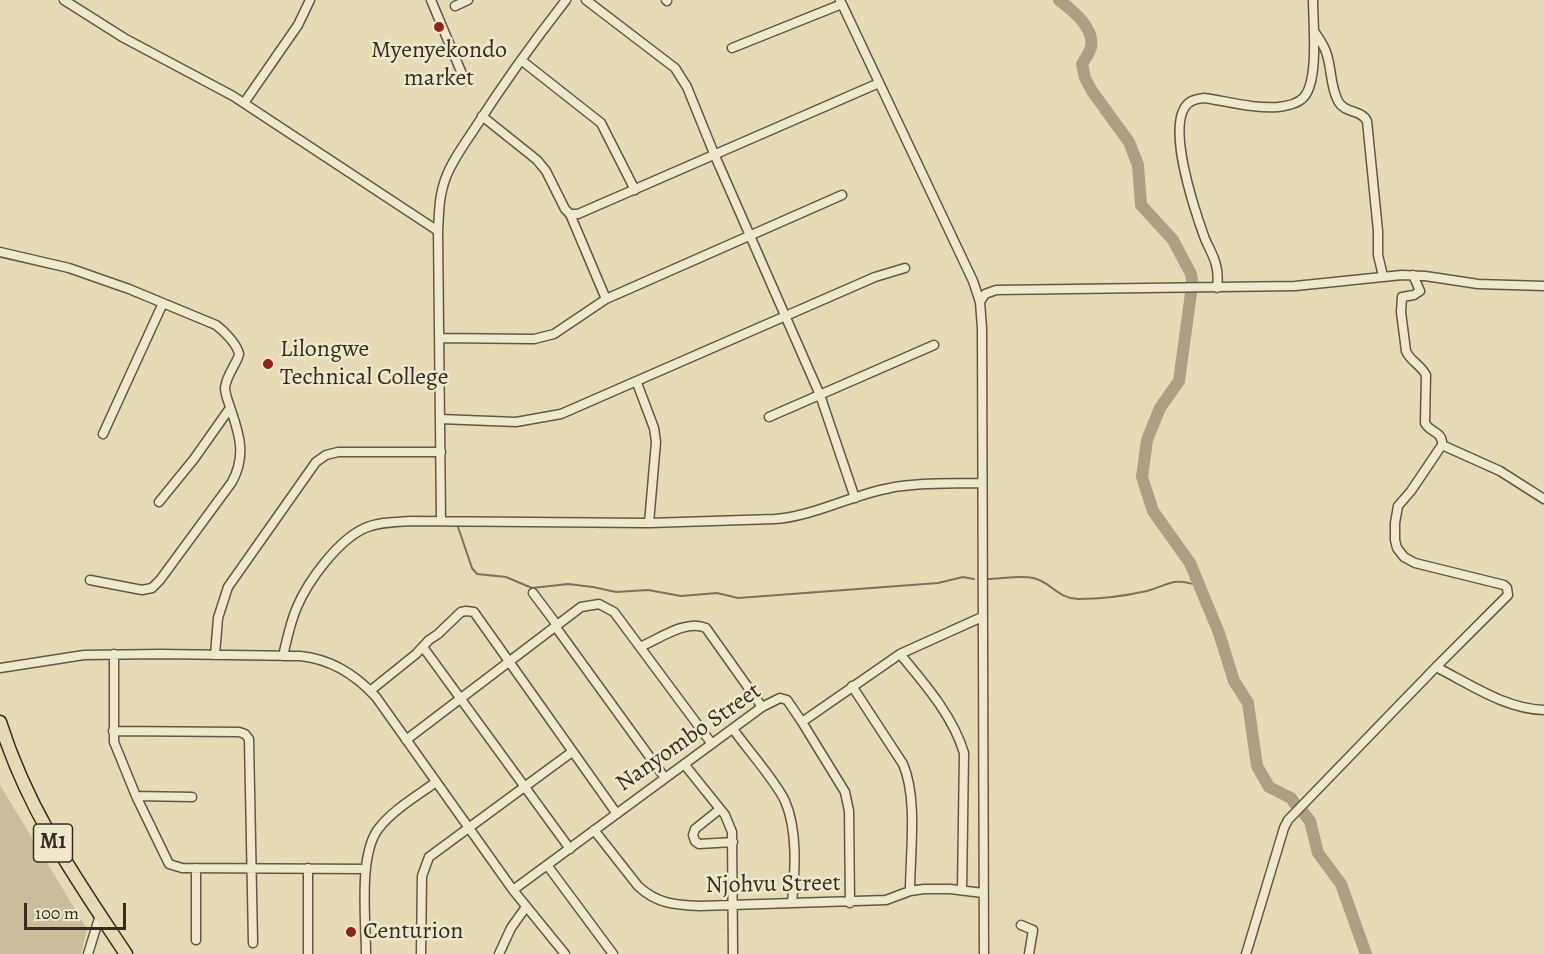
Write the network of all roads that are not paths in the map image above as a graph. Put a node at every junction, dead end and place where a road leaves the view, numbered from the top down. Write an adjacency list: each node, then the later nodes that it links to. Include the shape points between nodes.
1 (65, 0): 15 (street, via 124,38)
2 (310, 0): 15 (street, via 298,25)
3 (431, 0): 13 (street)
4 (468, 0): 9 (street)
5 (586, 0): 17 (street, via 675,68 687,87)
6 (1313, 0): 10 (street)
7 (563, 1): 12 (street)
8 (841, 2): 11 (street); 14 (street)
9 (455, 6)
10 (1314, 31): 26 (street, via 1327,53 1331,82 1340,104 1367,121); 28 (street, via 1310,84 1299,101 1277,107 1204,98 1190,102 1181,116 1182,163 1216,262)
11 (732, 48)
12 (521, 60): 16 (street); 18 (street, via 601,123)
13 (465, 81)
14 (879, 83): 17 (street); 30 (street, via 963,257)
15 (244, 103): 21 (street)
16 (482, 116): 20 (street, via 537,160); 21 (street, via 444,182)
17 (715, 156): 18 (street); 22 (street)
18 (635, 190): 20 (street, via 585,213)
19 (842, 195): 22 (street)
20 (570, 214): 29 (street)
21 (438, 231): 33 (street)
22 (750, 235): 29 (street); 32 (street)
23 (0, 252): 31 (street, via 69,268)
24 (905, 268): 32 (street)
25 (1413, 275): 26 (street); 27 (street, via 1478,284); 41 (street, via 1420,291 1402,300 1406,351 1426,375 1425,423 1441,436)
26 (1383, 276): 28 (street, via 1295,286)
27 (1544, 286)
28 (1217, 288): 30 (street, via 996,290 985,294)
29 (606, 299): 33 (street, via 554,334 541,338)
30 (980, 302): 43 (street)
31 (163, 303): 37 (street, via 216,326 238,351 226,384); 40 (street)
32 (785, 315): 35 (street); 36 (street)
33 (439, 338): 39 (street)
34 (934, 345): 36 (street)
35 (637, 383): 39 (street, via 561,414 534,420); 48 (street, via 656,442)
36 (820, 395): 38 (street); 44 (street)
37 (230, 408): 46 (street); 49 (street, via 242,448 237,473 160,580 152,588 142,590)
38 (769, 417)
39 (440, 419): 42 (street)
40 (103, 434)
41 (1442, 445): 45 (street, via 1500,471); 60 (street, via 1398,506 1397,548 1415,562 1504,585 1509,593)
42 (441, 452): 47 (street); 57 (street, via 338,452 316,462 228,586 218,618)
43 (982, 483): 44 (street, via 897,487); 51 (street)
44 (855, 498): 48 (street, via 792,518)
45 (1544, 499)
46 (159, 502)
47 (441, 521): 48 (street); 58 (street, via 379,524 346,541 301,598)
48 (649, 523)
49 (90, 580)
50 (533, 593): 52 (street)
51 (982, 617): 56 (street); 94 (street)
52 (556, 626): 54 (street, via 581,607 599,604 614,612); 59 (street); 75 (street)
53 (423, 646): 59 (street, via 461,612 470,610); 63 (street); 64 (street)
54 (640, 647): 65 (street, via 683,628 706,628); 72 (street)
55 (114, 654): 57 (street); 61 (street); 70 (street)
56 (900, 654): 62 (street); 92 (street, via 948,719 964,753)
57 (216, 655): 58 (street)
58 (283, 656): 63 (street, via 313,657 337,665)
59 (508, 661): 64 (street); 73 (street)
60 (1436, 667): 66 (street, via 1512,705); 114 (street, via 1288,820)
61 (0, 668)
62 (852, 686): 68 (street); 93 (street, via 908,776)
63 (370, 691): 71 (street)
64 (460, 698): 71 (street); 77 (street)
65 (762, 707): 68 (street, Nanyombo Street, via 783,699); 69 (street, Nanyombo Street)
66 (1544, 710)
67 (0, 722): 99 (highway, M1, via 39,817)
68 (802, 722): 96 (street, via 841,783 848,801)
69 (732, 729): 72 (street, Nanyombo Street); 95 (street, via 787,807 792,835)
70 (113, 731): 78 (street); 87 (street, via 245,734 250,744)
71 (406, 740): 76 (street)
72 (712, 744): 74 (street, Nanyombo Street)
73 (572, 752): 77 (street); 81 (street)
74 (684, 764): 75 (street, Nanyombo Street); 80 (street)
75 (665, 778): 81 (street, Nanyombo Street)
76 (436, 782): 82 (street); 90 (street, via 378,829 370,842)
77 (524, 788): 82 (street); 85 (street)
78 (136, 795): 79 (street); 88 (street, via 170,864)
79 (192, 797)
80 (720, 809): 84 (street, via 729,823); 84 (street, via 695,829 695,841)
81 (617, 814): 83 (street, Nanyombo Street)
82 (470, 827): 91 (street); 107 (street, via 429,857 423,869)
83 (594, 830): 85 (street, Nanyombo Street); 97 (street, Njohvu Street, via 638,886 655,899 675,905)
84 (733, 842): 97 (street)
85 (570, 849): 86 (street, Nanyombo Street)
86 (547, 865): 91 (street, Nanyombo Street); 110 (street)
87 (252, 867): 88 (street); 89 (street); 102 (street)
88 (196, 868): 101 (street)
89 (308, 868): 90 (street); 105 (street)
90 (366, 869): 106 (street)
91 (513, 890): 98 (street)
92 (962, 890): 93 (street, Njohvu Street); 94 (street, Njohvu Street)
93 (910, 891): 96 (street, Njohvu Street, via 886,900)
94 (984, 893): 112 (street)
95 (792, 903): 96 (street, Njohvu Street); 97 (street, Njohvu Street)
96 (850, 903)
97 (734, 905): 111 (street)
98 (526, 907): 108 (street); 109 (street)
99 (100, 915): 103 (street); 104 (highway, M1)
100 (1021, 925): 113 (street, via 1033,930)
101 (196, 940)
102 (253, 943)
103 (88, 954)
104 (126, 954)
105 (308, 954)
106 (366, 954)
107 (421, 954)
108 (499, 954)
109 (565, 954)
110 (613, 954)
111 (733, 954)
112 (984, 954)
113 (1029, 954)
114 (1246, 954)

